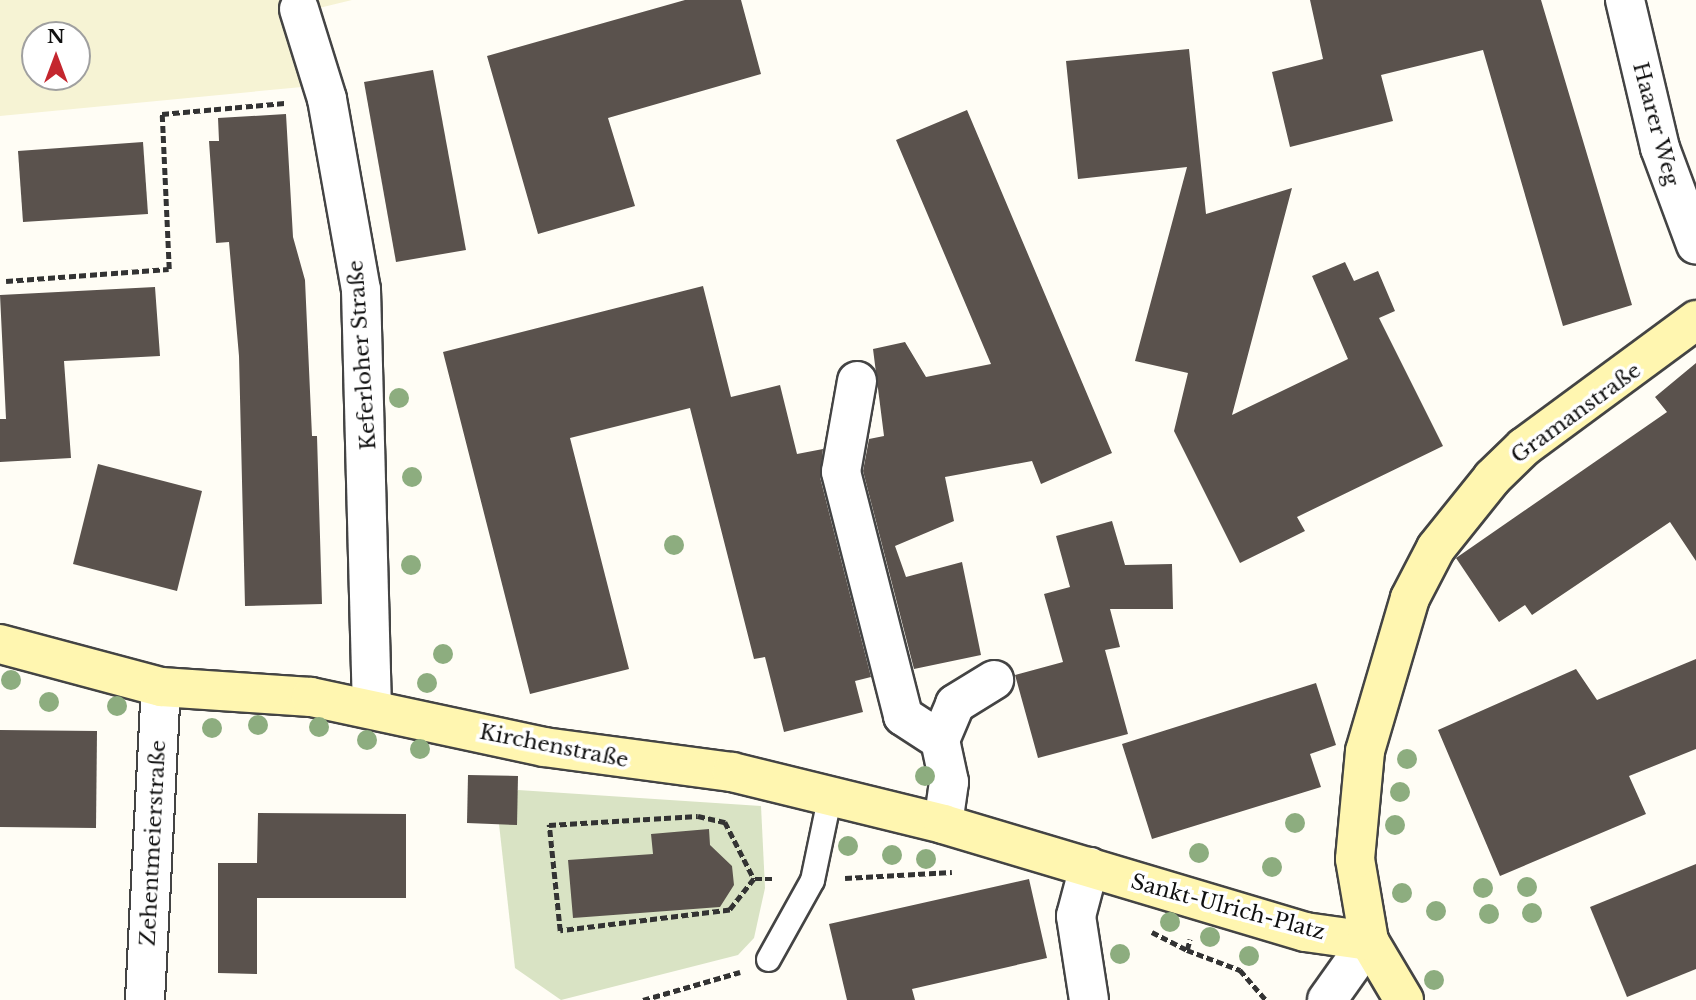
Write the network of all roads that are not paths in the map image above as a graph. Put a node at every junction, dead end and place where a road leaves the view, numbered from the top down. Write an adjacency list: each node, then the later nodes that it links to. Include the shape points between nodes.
1 (1625, 0): 3 (street, Haarer Weg, via 1660,148)
2 (299, 9): 9 (street, Keferloher Straße, via 327,99 361,290)
3 (1696, 246)
4 (1696, 320): 15 (street, Gramanstraße, via 1524,447 1492,478 1436,548 1401,621 1365,751 1355,859)
5 (857, 381): 10 (street, via 841,472 903,716)
6 (0, 644): 8 (street, Kirchenstraße)
7 (994, 680): 10 (street, via 955,704)
8 (161, 687): 9 (street, Kirchenstraße, via 311,697); 17 (street, Zehentmeierstraße)
9 (372, 709): 11 (street, Kirchenstraße, via 544,747 732,772)
10 (940, 740): 12 (street, via 949,782)
11 (830, 794): 12 (street, Kirchenstraße); 16 (lane, via 812,880)
12 (943, 824): 13 (street, Kirchenstraße)
13 (1021, 847): 14 (street, Sankt-Ulrich-Platz)
14 (1089, 867): 15 (street, Sankt-Ulrich-Platz, via 1305,932); 18 (street, via 1076,916)
15 (1369, 941): 19 (street); 20 (street)
16 (758, 964)
17 (145, 1000)
18 (1088, 1000)
19 (1327, 1000)
20 (1404, 1000)

